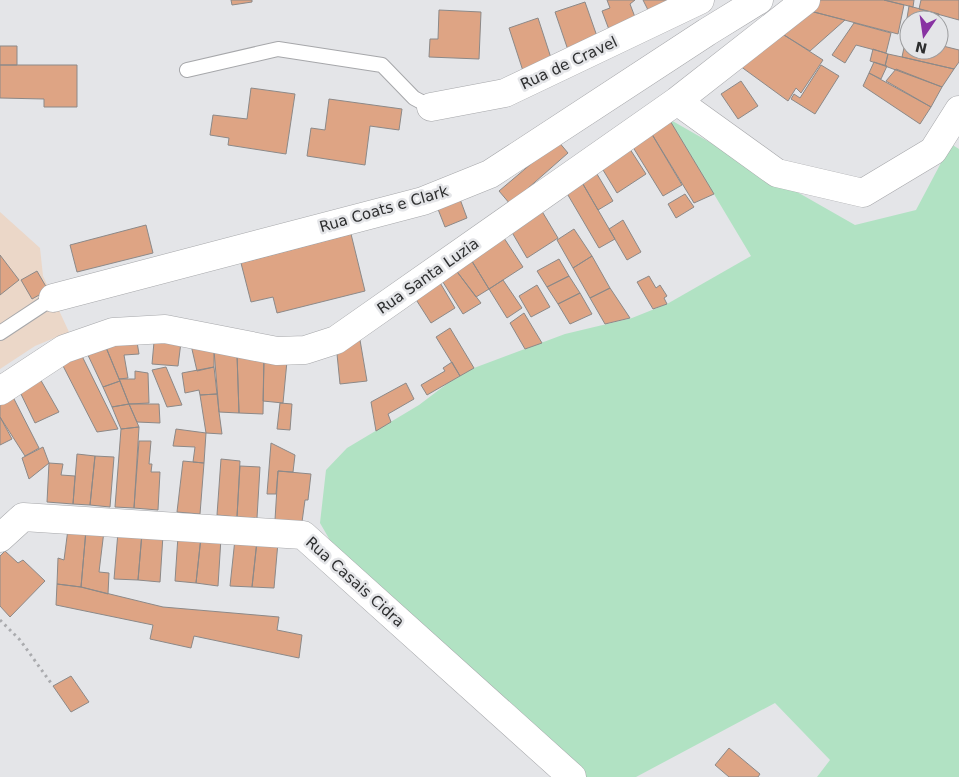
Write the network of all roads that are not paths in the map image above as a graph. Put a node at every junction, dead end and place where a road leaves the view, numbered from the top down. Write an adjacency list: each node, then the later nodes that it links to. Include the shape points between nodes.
1 (700, 0): 6 (street, Rua de Cravel, via 505,93)
2 (759, 0): 8 (street, Rua Coats e Clark, via 490,174 423,201)
3 (806, 0): 5 (street, Rua Santa Luzia)
4 (187, 70): 6 (lane, via 278,49 382,65 414,98)
5 (677, 101): 7 (street, via 777,173 863,193 933,151); 10 (street, Rua Santa Luzia, via 336,340 304,350 277,351 165,329 113,332 64,349)
6 (431, 107)
7 (959, 110)
8 (53, 298): 9 (lane)
9 (0, 333)
10 (0, 391)
11 (0, 538): 12 (street, Rua Casais Cidra, via 23,517 303,535)
12 (572, 777)

